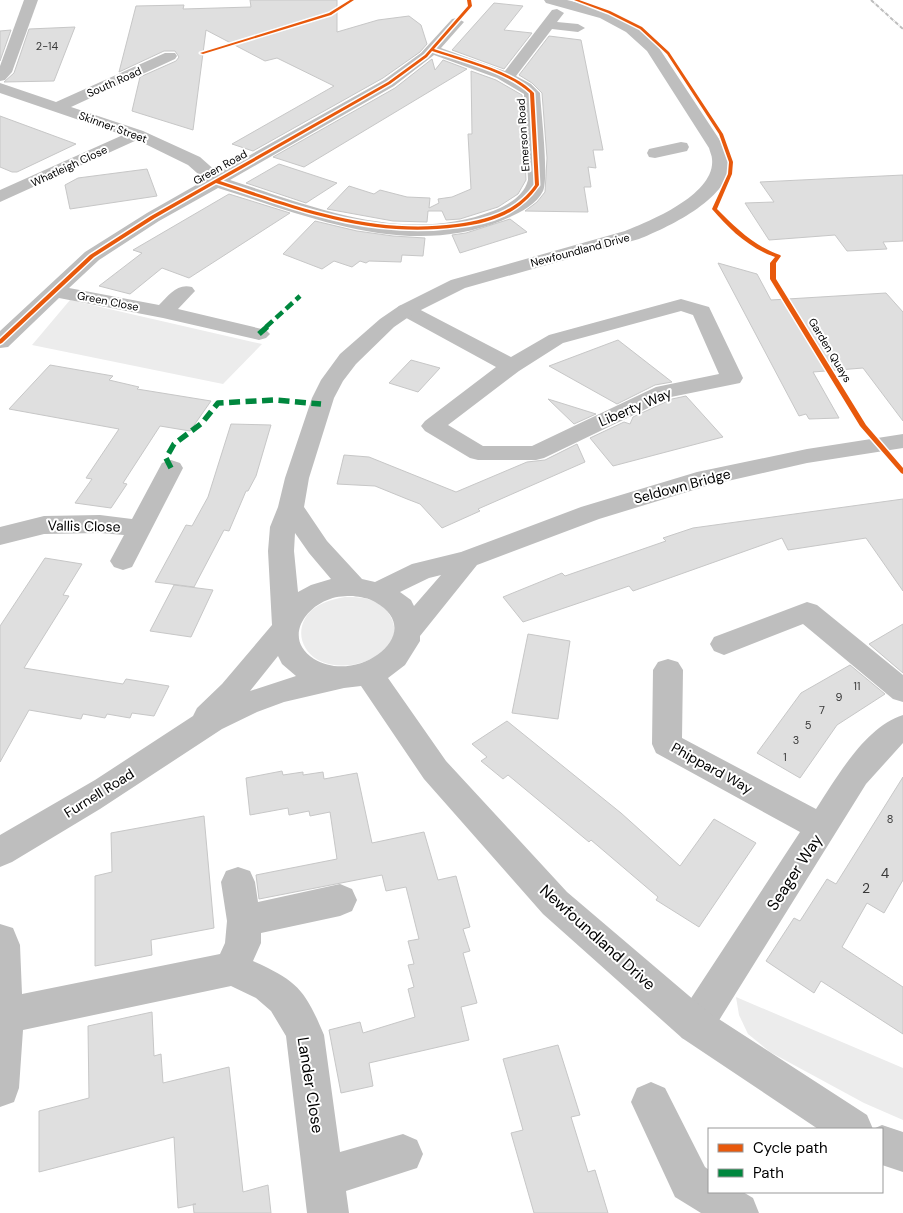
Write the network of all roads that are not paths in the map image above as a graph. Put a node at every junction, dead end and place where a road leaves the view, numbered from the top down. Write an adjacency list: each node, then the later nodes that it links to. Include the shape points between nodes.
1 (31, 0): 7 (street)
2 (553, 12): 4 (street); 8 (street); 20 (street, Newfoundland Drive, via 591,10 605,15 630,29 652,48 717,148 721,160 719,170 709,190 684,211 656,226 458,284)
3 (457, 22): 5 (street, Green Road)
4 (578, 28)
5 (429, 53): 8 (street, Emerson Road); 16 (street, Green Road, via 389,83)
6 (170, 56): 12 (street, South Road)
7 (0, 78)
8 (507, 78): 16 (street, Emerson Road, via 529,88 532,93 537,180 534,191 520,204 492,219 435,230 371,227 341,221)
9 (0, 88): 10 (street, Skinner Street)
10 (23, 94): 11 (street); 12 (street, Skinner Street)
11 (0, 103)
12 (57, 107): 13 (street, Skinner Street)
13 (137, 134): 16 (street, Skinner Street, via 194,160); 17 (street, Whatleigh Close)
14 (681, 147): 15 (street)
15 (655, 153)
16 (218, 182): 18 (street, Green Road, via 153,217 92,256)
17 (0, 197)
18 (53, 291): 21 (street, Green Close); 23 (street, Green Road)
19 (184, 291): 21 (street)
20 (406, 310): 24 (street); 27 (street, Newfoundland Drive, via 348,359 332,380 322,398)
21 (163, 312): 22 (street, Green Close)
22 (259, 334)
23 (0, 342)
24 (511, 366): 24 (street, Liberty Way, via 556,339 681,305 702,311 732,378 664,392 536,453 478,453 433,426)
25 (903, 441): 30 (street, Seldown Bridge, via 807,456 706,478 590,513)
26 (171, 468): 28 (street, Vallis Close)
27 (291, 507): 32 (street, via 318,547); 34 (street, Newfoundland Drive, via 283,527 281,551)
28 (140, 528): 29 (street, Vallis Close, via 100,524 44,525); 31 (street, Vallis Close)
29 (0, 536)
30 (468, 559): 33 (street, Seldown Bridge, via 421,571); 35 (street)
31 (123, 561)
32 (353, 586): 33 (street); 34 (street, via 313,595 293,611)
33 (379, 591): 35 (street, via 401,606 409,622)
34 (286, 625): 38 (street, Newfoundland Drive, via 285,642 298,663 324,676); 40 (street, Furnell Road, via 232,692)
35 (409, 631): 38 (street, via 398,657 380,670)
36 (724, 644): 39 (street, via 807,612)
37 (668, 670): 42 (street, Phippard Way, via 667,744)
38 (355, 676): 40 (street, Furnell Road, via 299,686 236,709); 50 (street, Newfoundland Drive, via 555,903)
39 (903, 691)
40 (194, 729): 43 (street, Furnell Road, via 57,820)
41 (899, 735): 42 (street, Seager Way, via 854,776)
42 (822, 828): 50 (street, Seager Way)
43 (0, 852)
44 (238, 882): 46 (street)
45 (340, 900): 46 (street)
46 (244, 922): 48 (street, via 243,942)
47 (0, 940): 49 (street)
48 (232, 969): 49 (street); 57 (street, Lander Close, via 269,986 284,998 305,1035)
49 (5, 1016): 51 (street)
50 (695, 1025): 53 (street, Newfoundland Drive)
51 (0, 1088)
52 (651, 1102): 58 (street, via 690,1182)
53 (851, 1128)
54 (883, 1145): 55 (street)
55 (903, 1152)
56 (403, 1154): 57 (street, Lander Close)
57 (326, 1195)
58 (738, 1213)

